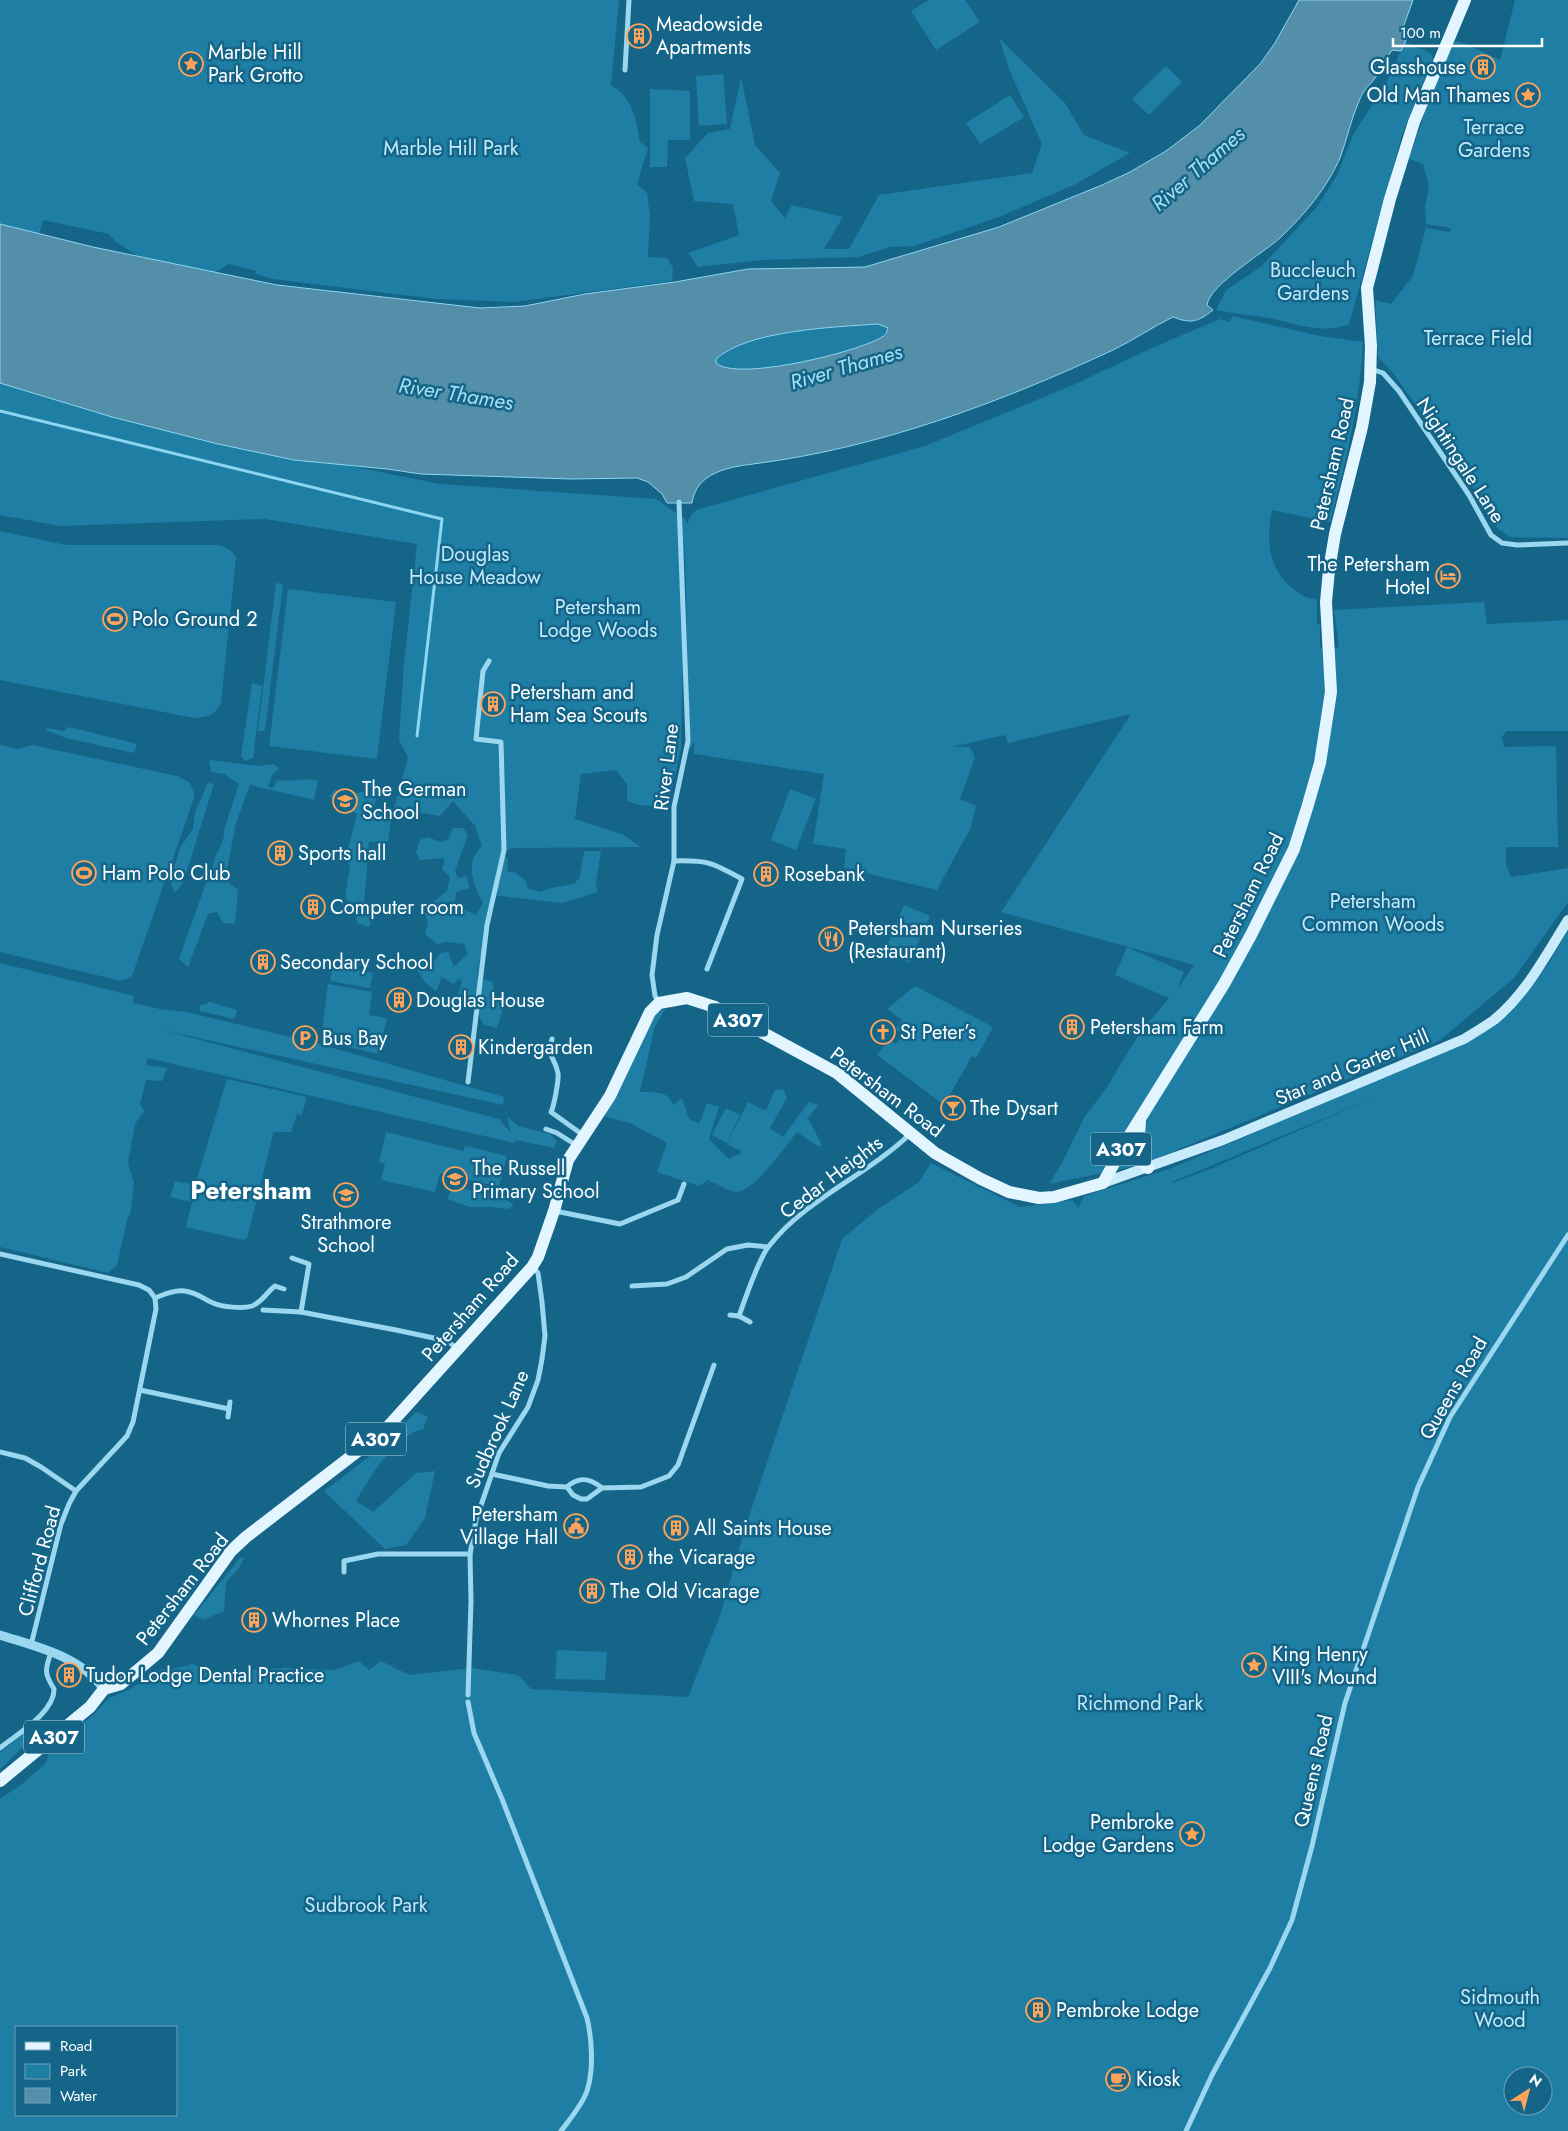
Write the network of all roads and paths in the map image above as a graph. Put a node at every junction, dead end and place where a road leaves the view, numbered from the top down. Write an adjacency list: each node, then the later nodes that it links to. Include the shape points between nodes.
1 (629, 0): 3 (street)
2 (1465, 0): 4 (main road, Petersham Road / A307, via 1414,122 1370,273 1367,296)
3 (625, 70)
4 (1371, 369): 6 (street, Nightingale Lane, via 1383,373 1399,391 1469,495 1491,535 1502,543 1517,545); 16 (main road, Petersham Road / A307, via 1362,426 1334,534 1326,602 1330,692 1320,763 1307,808 1294,849 1246,944)
5 (679, 502): 8 (street, River Lane, via 688,741 674,807)
6 (1568, 543)
7 (489, 661): 15 (street, via 483,671 476,739 501,742 504,850 487,926)
8 (674, 861): 10 (street, via 712,862 742,880); 11 (street, River Lane, via 657,935 652,975)
9 (1568, 920): 20 (main road, Star and Garter Hill, via 1546,958 1520,992 1494,1020 1464,1039)
10 (707, 969)
11 (659, 1003): 18 (main road, Petersham Road / A307, via 687,998 715,1007 837,1073); 19 (main road, Petersham Road / A307, via 650,1012 610,1096)
12 (552, 1039): 14 (street)
13 (531, 1048): 14 (street)
14 (548, 1052): 19 (street, via 558,1074 551,1112)
15 (468, 1082)
16 (1141, 1117): 20 (main road, Petersham Road / A307, via 1136,1157); 21 (main road, Petersham Road / A307)
17 (546, 1129): 19 (street)
18 (910, 1134): 21 (main road, Petersham Road / A307, via 952,1163 1016,1194 1054,1197); 25 (street, Cedar Heights, via 812,1204)
19 (580, 1140): 23 (main road, Petersham Road / A307, via 566,1165)
20 (1148, 1168): 21 (main road, Star and Garter Hill)
21 (1103, 1183)
22 (684, 1184): 23 (street, via 678,1200 623,1224)
23 (554, 1211): 28 (main road, Petersham Road / A307)
24 (1568, 1235): 59 (street, Queens Road, via 1450,1417 1418,1487 1345,1703 1292,1920)
25 (768, 1247): 29 (street, via 748,1245 727,1249 686,1277 667,1284); 35 (street, Cedar Heights)
26 (0, 1254): 31 (street, via 139,1285)
27 (292, 1258): 33 (street, via 309,1264)
28 (532, 1267): 37 (main road, Petersham Road / A307); 44 (street, Sudbrook Lane, via 538,1273 544,1336 538,1380 528,1407 499,1453)
29 (632, 1286)
30 (284, 1288): 31 (street, via 276,1286 267,1296 245,1307 214,1304 204,1296 186,1291 173,1291)
31 (155, 1298): 39 (street, Clifford Road, via 156,1309)
32 (263, 1310): 33 (street)
33 (301, 1312): 37 (street, via 448,1341)
34 (730, 1315): 35 (street)
35 (740, 1316): 36 (street)
36 (750, 1322)
37 (458, 1349): 53 (main road, Petersham Road / A307, via 376,1438 238,1544 163,1649 121,1684)
38 (714, 1365): 46 (street, via 678,1465 669,1476 641,1486)
39 (140, 1390): 41 (street); 47 (street, Clifford Road, via 133,1422 126,1436)
40 (230, 1402): 41 (street)
41 (229, 1409): 42 (street)
42 (228, 1417)
43 (0, 1452): 47 (street, via 25,1458)
44 (492, 1474): 45 (street); 48 (street, Sudbrook Lane, via 476,1520)
45 (567, 1487): 46 (street, via 584,1479); 46 (street, via 582,1499)
46 (602, 1488)
47 (76, 1491): 51 (street, Clifford Road, via 61,1524)
48 (470, 1554): 49 (street, via 378,1554 344,1562); 54 (street, Sudbrook Lane)
49 (344, 1572)
50 (0, 1635): 51 (street)
51 (31, 1645): 52 (street)
52 (51, 1652): 53 (street, via 88,1671); 56 (street, via 46,1669 54,1693 52,1702)
53 (104, 1689): 57 (main road, Petersham Road / A307, via 90,1707)
54 (468, 1695)
55 (468, 1702): 58 (street, via 474,1733 590,2034 587,2092)
56 (0, 1748)
57 (0, 1781)
58 (561, 2131)
59 (1186, 2131)

